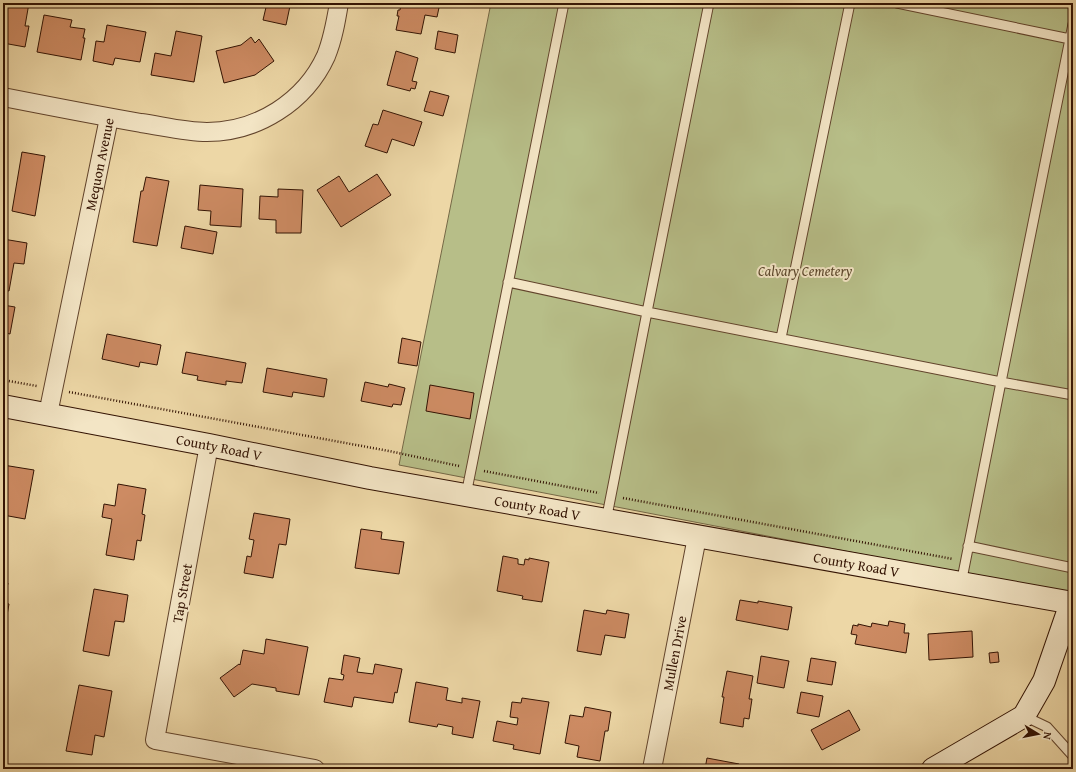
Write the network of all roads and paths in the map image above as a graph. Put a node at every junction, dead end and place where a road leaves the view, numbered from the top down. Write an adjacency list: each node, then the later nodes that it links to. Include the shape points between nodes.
1 (339, 3): 9 (street, Mequon Avenue, via 331,44 312,80 286,105 259,121 238,128 206,132)
2 (564, 3): 10 (lane)
3 (709, 3): 11 (lane)
4 (850, 3): 12 (lane)
5 (897, 3): 7 (lane)
6 (1073, 24): 7 (lane)
7 (1070, 39): 14 (lane)
8 (3, 97): 9 (street)
9 (109, 118): 15 (street, Mequon Avenue)
10 (508, 282): 11 (lane); 20 (lane)
11 (646, 312): 12 (lane); 22 (lane)
12 (781, 338): 14 (lane)
13 (3, 380): 15 (path)
14 (1001, 382): 16 (lane); 25 (lane)
15 (54, 389): 18 (street, Mequon Avenue); 20 (path, via 389,451)
16 (1073, 395)
17 (3, 406): 18 (main road, County Road V)
18 (48, 414): 19 (main road, County Road V)
19 (210, 446): 21 (main road, County Road V); 32 (street, Tap Street, via 155,740)
20 (471, 469): 21 (lane); 22 (path)
21 (466, 495): 23 (main road, County Road V)
22 (611, 495): 23 (lane); 26 (path)
23 (606, 520): 24 (main road, County Road V)
24 (697, 537): 28 (main road, County Road V); 33 (street, Mullen Drive)
25 (968, 546): 26 (lane); 27 (lane)
26 (965, 562): 28 (lane)
27 (1073, 568)
28 (961, 584): 29 (main road, County Road V)
29 (1072, 603): 30 (main road, via 1044,681)
30 (1024, 716): 31 (lane, via 1046,727); 34 (main road)
31 (1073, 756)
32 (315, 769)
33 (652, 769)
34 (933, 769)

